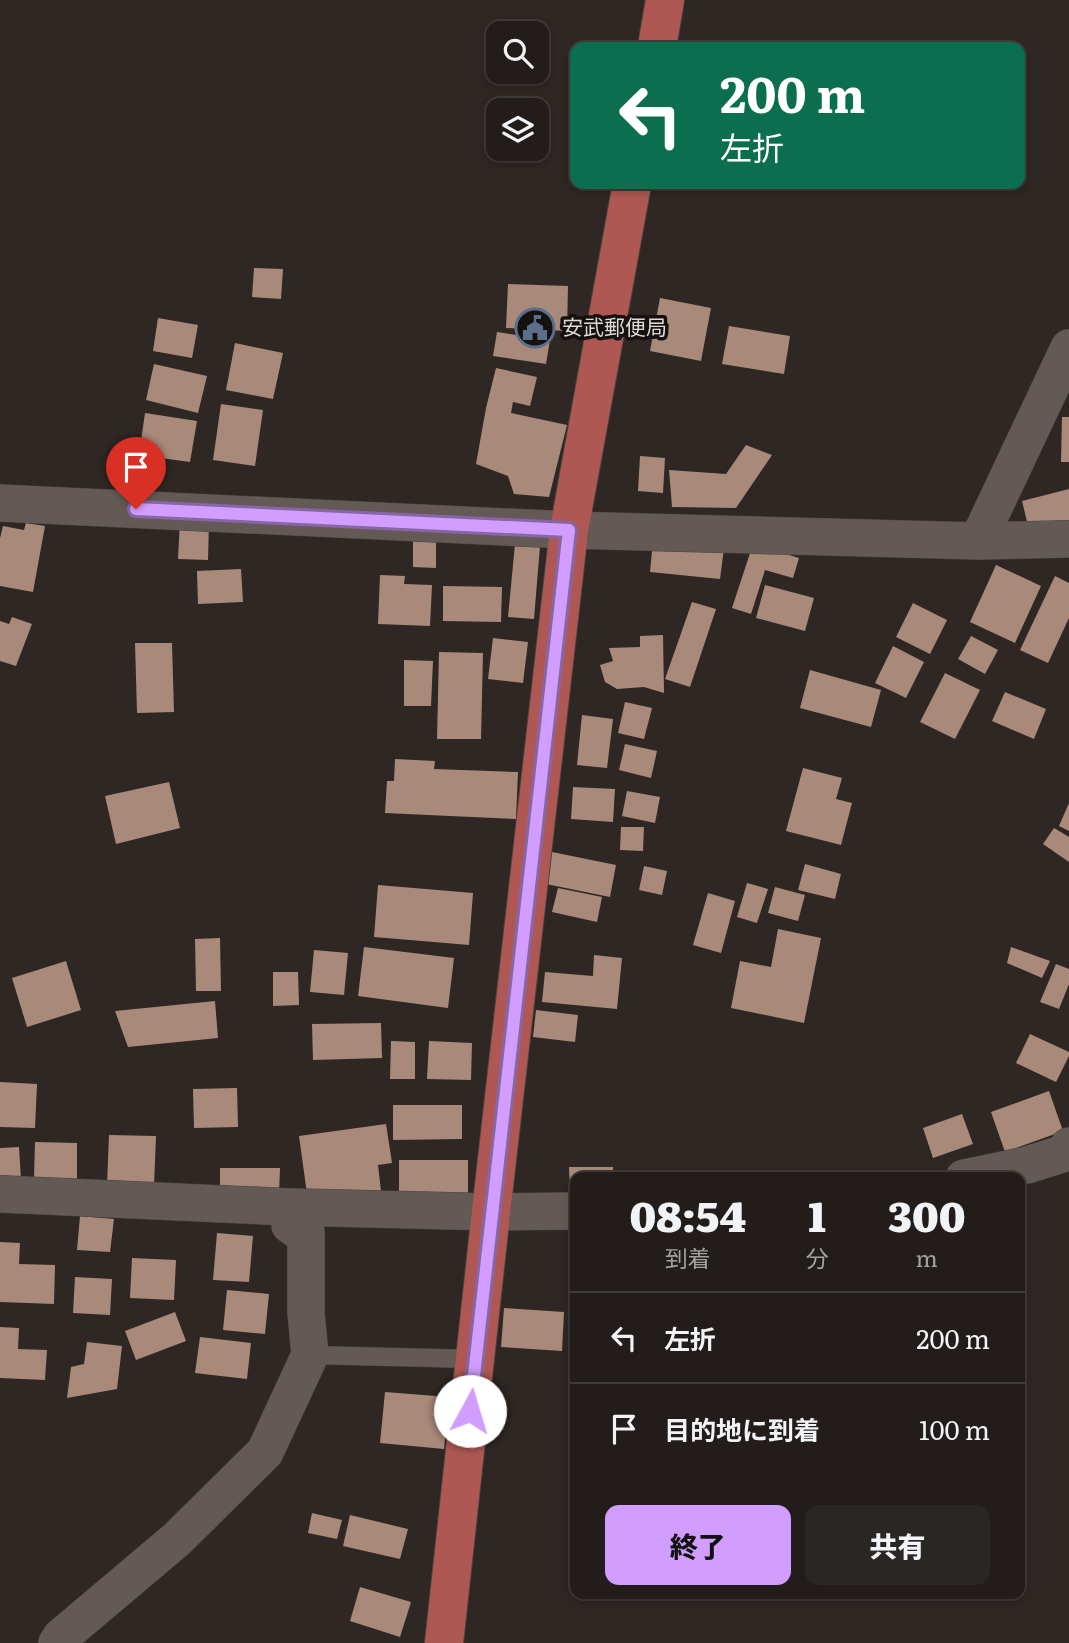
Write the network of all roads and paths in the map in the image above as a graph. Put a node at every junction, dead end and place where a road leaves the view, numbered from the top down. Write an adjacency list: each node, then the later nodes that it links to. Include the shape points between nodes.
1 (665, 0): 2 (main road)
2 (658, 42)
3 (631, 189): 6 (main road)
4 (1069, 348): 8 (street)
5 (0, 503): 6 (street)
6 (569, 530): 8 (street); 14 (main road)
7 (1069, 539): 8 (street)
8 (978, 541)
9 (1068, 1154): 10 (street)
10 (993, 1172)
11 (0, 1194): 12 (street)
12 (290, 1207): 14 (street); 15 (street, via 290,1226 306,1232)
13 (570, 1211): 14 (street)
14 (491, 1212): 16 (main road)
15 (310, 1355): 16 (lane); 17 (street, via 265,1452 177,1539)
16 (475, 1359): 18 (main road)
17 (57, 1643)
18 (444, 1643)

